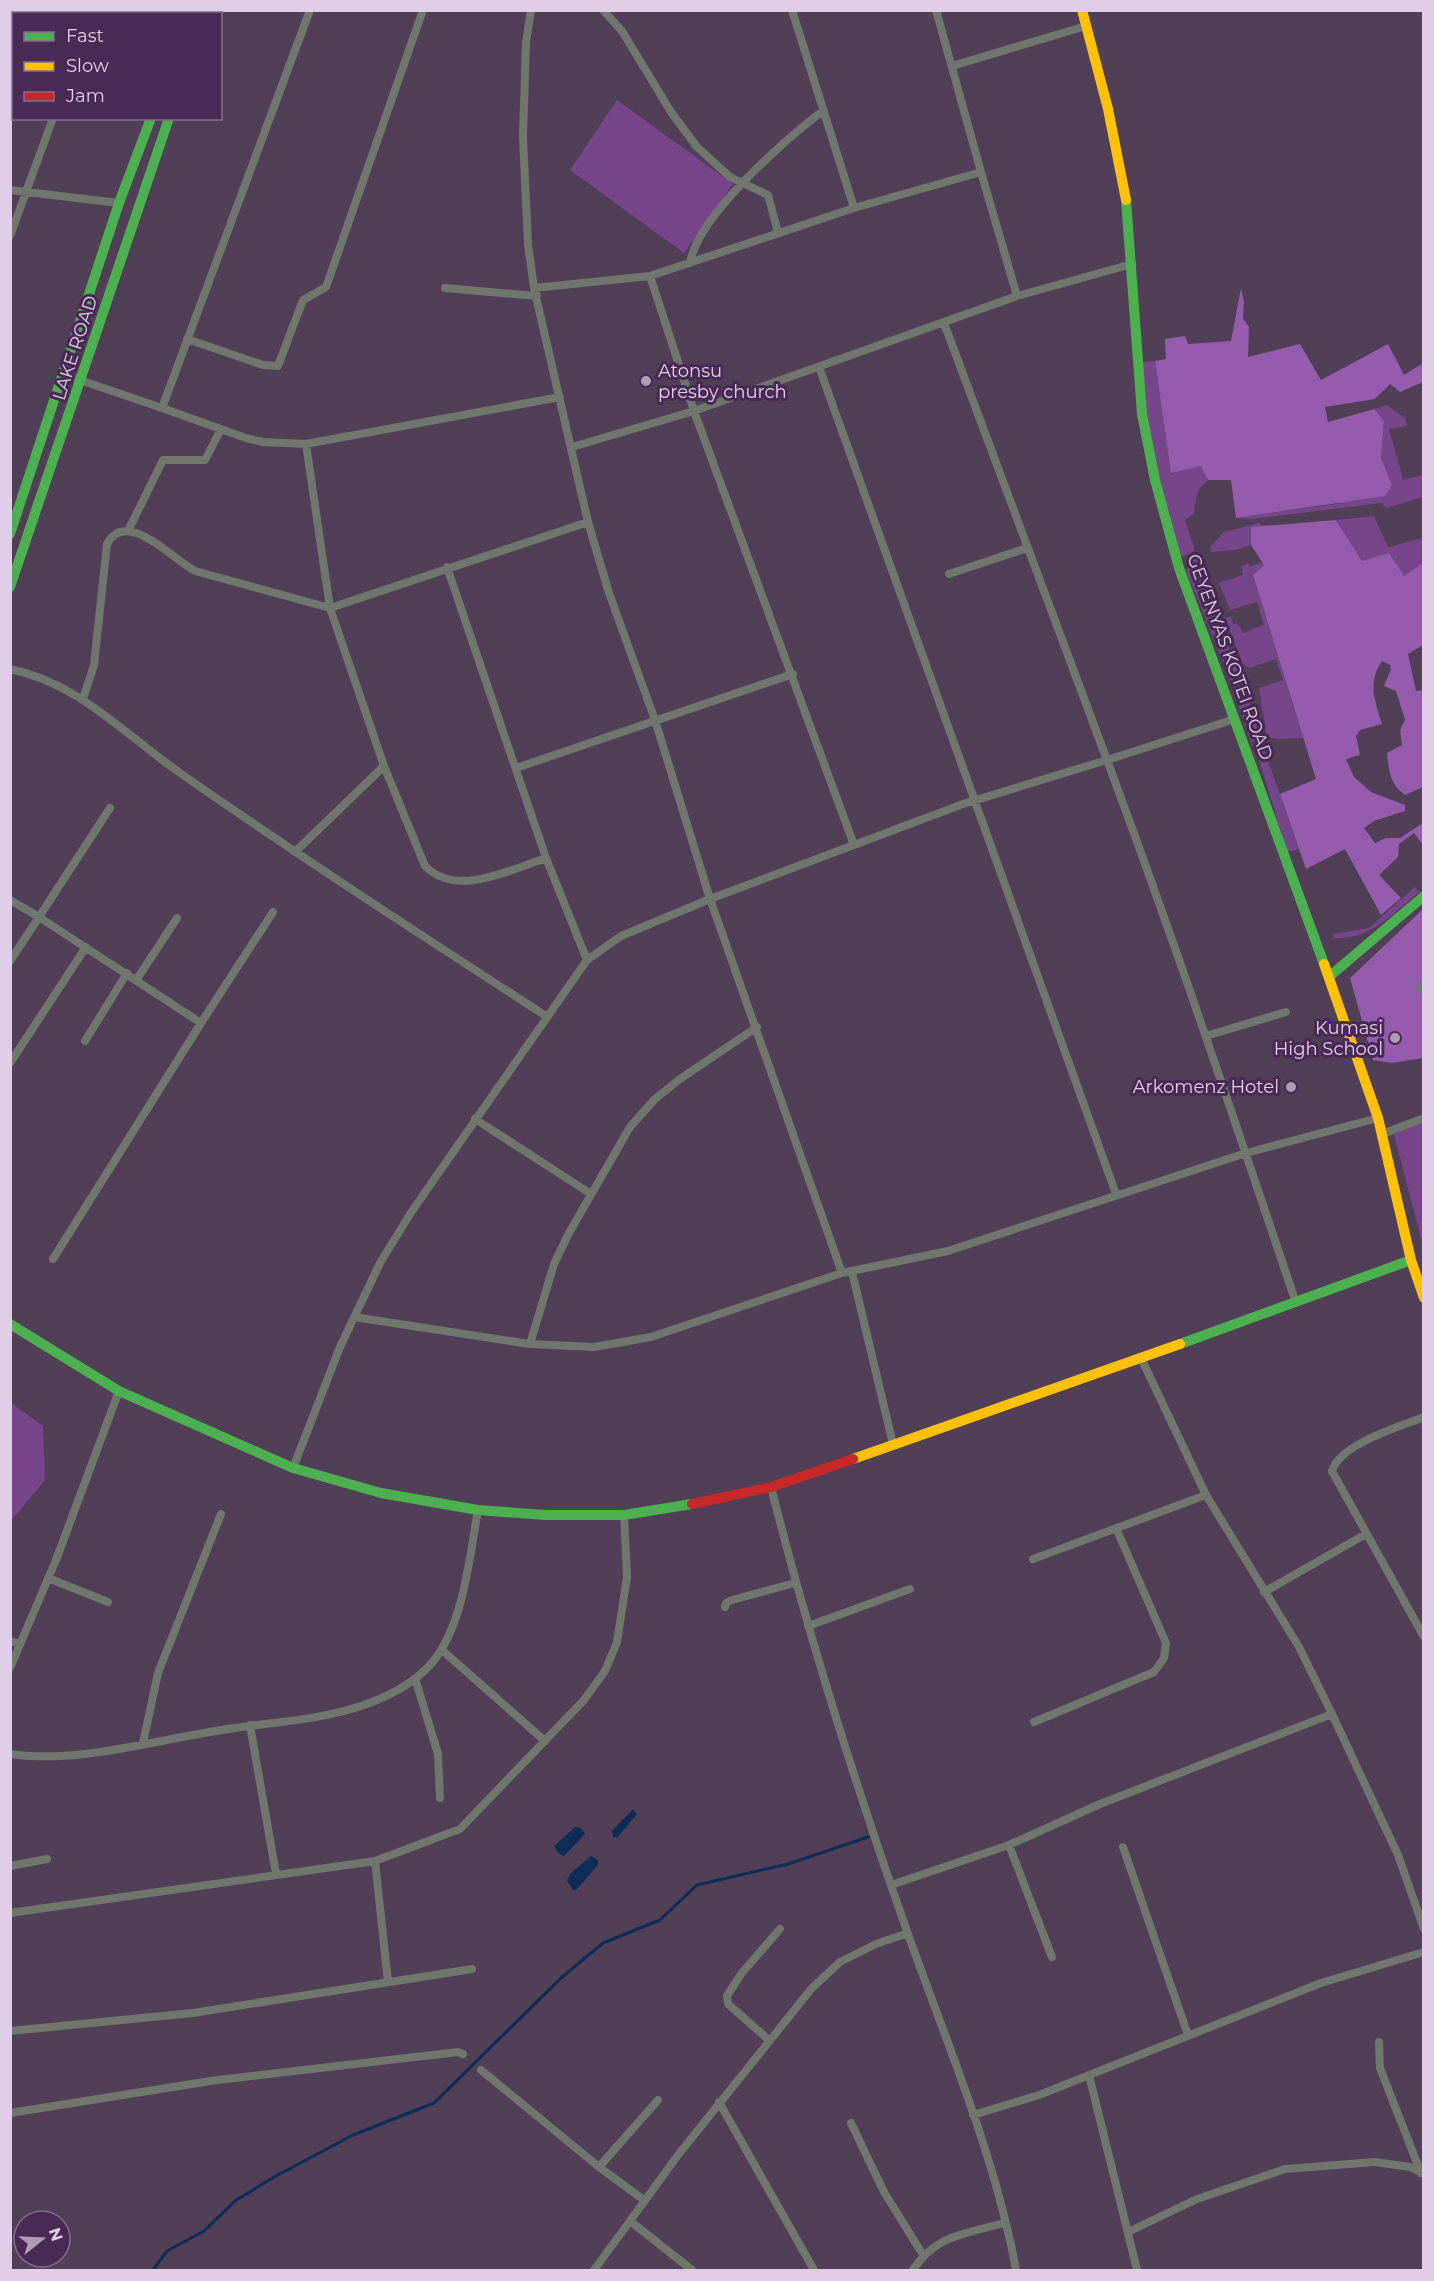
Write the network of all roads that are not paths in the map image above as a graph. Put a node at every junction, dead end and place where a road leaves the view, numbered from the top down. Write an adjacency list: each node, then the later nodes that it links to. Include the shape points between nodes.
1 (310, 10): 30 (street)
2 (423, 10): 30 (street, via 326,287 303,300 278,366 263,365)
3 (531, 10): 26 (street, via 523,137)
4 (603, 10): 15 (street, via 622,31 697,147 729,177)
5 (792, 10): 10 (street)
6 (936, 10): 9 (street)
7 (1082, 10): 8 (street, GEYENYAS KOTEI ROAD)
8 (1086, 26): 9 (street); 23 (street, GEYENYAS KOTEI ROAD, via 1118,144)
9 (952, 66): 14 (street)
10 (823, 111): 15 (street); 19 (street)
11 (52, 120): 17 (street)
12 (150, 120): 18 (street, LAKE ROAD)
13 (168, 120): 33 (street, LAKE ROAD)
14 (981, 172): 19 (street); 28 (street)
15 (741, 182): 20 (street, via 768,195); 22 (street, via 710,224)
16 (10, 190): 17 (street)
17 (28, 192): 18 (street); 21 (street)
18 (119, 203): 32 (street, LAKE ROAD)
19 (854, 208): 20 (street)
20 (778, 233): 22 (street)
21 (10, 236)
22 (690, 263): 24 (street)
23 (1132, 264): 28 (street); 51 (street, GEYENYAS KOTEI ROAD, via 1139,390 1151,471 1179,568)
24 (650, 276): 26 (street); 36 (street)
25 (445, 288): 27 (street)
26 (534, 288): 27 (street)
27 (537, 296): 34 (street)
28 (1017, 296): 29 (street)
29 (944, 323): 31 (street); 43 (street)
30 (187, 339): 35 (street)
31 (819, 368): 36 (street); 56 (street)
32 (64, 375): 33 (street); 42 (street, LAKE ROAD)
33 (82, 381): 35 (street); 46 (street, LAKE ROAD)
34 (560, 397): 38 (street); 39 (street)
35 (162, 408): 37 (street)
36 (694, 411): 39 (street); 49 (street)
37 (221, 429): 38 (street, via 263,442); 41 (street, via 205,460 163,460)
38 (306, 444): 47 (street)
39 (572, 447): 40 (street)
40 (588, 522): 44 (street); 52 (street)
41 (128, 531): 47 (street, via 156,542 195,571); 50 (street, via 114,534 107,544 93,677)
42 (10, 534)
43 (1028, 548): 45 (street); 53 (street)
44 (447, 567): 47 (street); 55 (street)
45 (949, 574)
46 (10, 588)
47 (330, 608): 54 (street)
48 (10, 669): 50 (street)
49 (793, 674): 52 (street); 58 (street)
50 (83, 699): 59 (street, via 180,773)
51 (1235, 719): 53 (street); 71 (street, GEYENYAS KOTEI ROAD)
52 (655, 720): 55 (street); 62 (street)
53 (1107, 760): 56 (street); 79 (street)
54 (384, 766): 59 (street); 60 (street, via 425,866 434,874 449,880 477,880)
55 (516, 768): 60 (street)
56 (974, 801): 58 (street); 88 (street)
57 (110, 808): 65 (street)
58 (854, 845): 62 (street)
59 (295, 852): 76 (street)
60 (546, 858): 68 (street)
61 (1424, 896): 71 (street)
62 (710, 899): 68 (street, via 621,936); 78 (street)
63 (10, 900): 65 (street)
64 (273, 912): 77 (street)
65 (39, 917): 67 (street); 69 (street)
66 (177, 918): 72 (street)
67 (86, 946): 70 (street); 81 (street)
68 (587, 960): 76 (street)
69 (10, 961)
70 (127, 973): 72 (street); 80 (street)
71 (1329, 976): 82 (street, GEYENYAS KOTEI ROAD)
72 (137, 979): 77 (street)
73 (1424, 984): 74 (street, via 1420,987)
74 (1424, 993)
75 (1286, 1012): 79 (street)
76 (546, 1016): 84 (street)
77 (201, 1023): 89 (street)
78 (757, 1027): 87 (street, via 655,1098 630,1127); 92 (street)
79 (1206, 1036): 86 (street)
80 (85, 1041)
81 (10, 1063)
82 (1378, 1118): 85 (street, GEYENYAS KOTEI ROAD); 86 (street)
83 (1424, 1118): 85 (street)
84 (475, 1119): 87 (street); 95 (street, via 380,1263)
85 (1382, 1134): 90 (street, GEYENYAS KOTEI ROAD)
86 (1246, 1153): 88 (street); 94 (street)
87 (591, 1194): 97 (street, via 554,1264)
88 (1116, 1194): 91 (street, via 948,1251)
89 (52, 1259)
90 (1411, 1260): 93 (street, GEYENYAS KOTEI ROAD); 94 (street)
91 (852, 1272): 92 (street); 101 (street)
92 (843, 1273): 97 (street, via 628,1343 594,1347)
93 (1424, 1298)
94 (1296, 1303): 98 (street)
95 (354, 1317): 97 (street); 102 (street)
96 (10, 1324): 99 (street)
97 (530, 1344)
98 (1141, 1358): 101 (street); 104 (street)
99 (119, 1391): 102 (street); 111 (street)
100 (1424, 1417): 109 (street, via 1355,1446 1336,1460 1332,1471)
101 (893, 1444): 103 (street)
102 (293, 1468): 105 (street, via 381,1493)
103 (771, 1487): 107 (street); 112 (street)
104 (1206, 1495): 108 (street); 114 (street)
105 (478, 1510): 107 (street); 121 (street, via 461,1601)
106 (221, 1514): 128 (street, via 158,1673)
107 (624, 1515): 127 (street, via 627,1577 617,1642 605,1671 584,1700)
108 (1116, 1528): 110 (street); 125 (street, via 1166,1643 1164,1658 1154,1671)
109 (1366, 1534): 114 (street); 118 (street)
110 (1033, 1559)
111 (48, 1578): 115 (street); 120 (street)
112 (795, 1583): 116 (street, via 732,1600); 117 (street)
113 (910, 1589): 117 (street)
114 (1264, 1592): 124 (street, via 1299,1647)
115 (108, 1602)
116 (725, 1607)
117 (808, 1626): 137 (street)
118 (1424, 1637)
119 (10, 1641): 120 (street)
120 (19, 1644): 122 (street)
121 (442, 1650): 123 (street); 127 (street)
122 (10, 1668)
123 (415, 1678): 126 (street, via 395,1694 360,1707); 130 (street, via 438,1754)
124 (1332, 1714): 131 (street, via 1100,1804); 140 (street, via 1398,1854)
125 (1034, 1722)
126 (250, 1725): 128 (street); 136 (street)
127 (545, 1741): 134 (street, via 460,1829)
128 (143, 1743): 129 (street, via 64,1757)
129 (10, 1754)
130 (440, 1798)
131 (1010, 1845): 137 (street); 143 (street)
132 (1123, 1847): 147 (street)
133 (47, 1859): 135 (street)
134 (375, 1861): 136 (street); 145 (street)
135 (10, 1866)
136 (276, 1874): 138 (street)
137 (891, 1885): 141 (street)
138 (10, 1913)
139 (780, 1929): 148 (street, via 726,1996 728,2004)
140 (1424, 1929)
141 (908, 1933): 148 (street, via 840,1962 812,1988); 156 (street)
142 (1424, 1952): 147 (street, via 1321,1983)
143 (1052, 1957)
144 (472, 1969): 145 (street)
145 (388, 1982): 146 (street, via 193,2013)
146 (10, 2031)
147 (1188, 2035): 152 (street)
148 (769, 2040): 154 (street)
149 (1379, 2042): 159 (street, via 1380,2068)
150 (463, 2054): 155 (street, via 218,2080)
151 (481, 2070): 158 (street)
152 (1089, 2075): 156 (street); 163 (street)
153 (658, 2100): 158 (street)
154 (719, 2102): 160 (street); 167 (street)
155 (10, 2113)
156 (973, 2115): 162 (street)
157 (851, 2123): 164 (street, via 885,2192)
158 (599, 2166): 160 (street)
159 (1422, 2174): 163 (street, via 1410,2167 1375,2162 1285,2169 1197,2199)
160 (644, 2200): 161 (street)
161 (630, 2221): 165 (street); 166 (street)
162 (1005, 2223): 164 (street, via 940,2242); 169 (street)
163 (1130, 2231): 170 (street)
164 (923, 2255): 168 (street)
165 (594, 2271)
166 (692, 2271)
167 (814, 2271)
168 (913, 2271)
169 (1016, 2271)
170 (1137, 2271)

